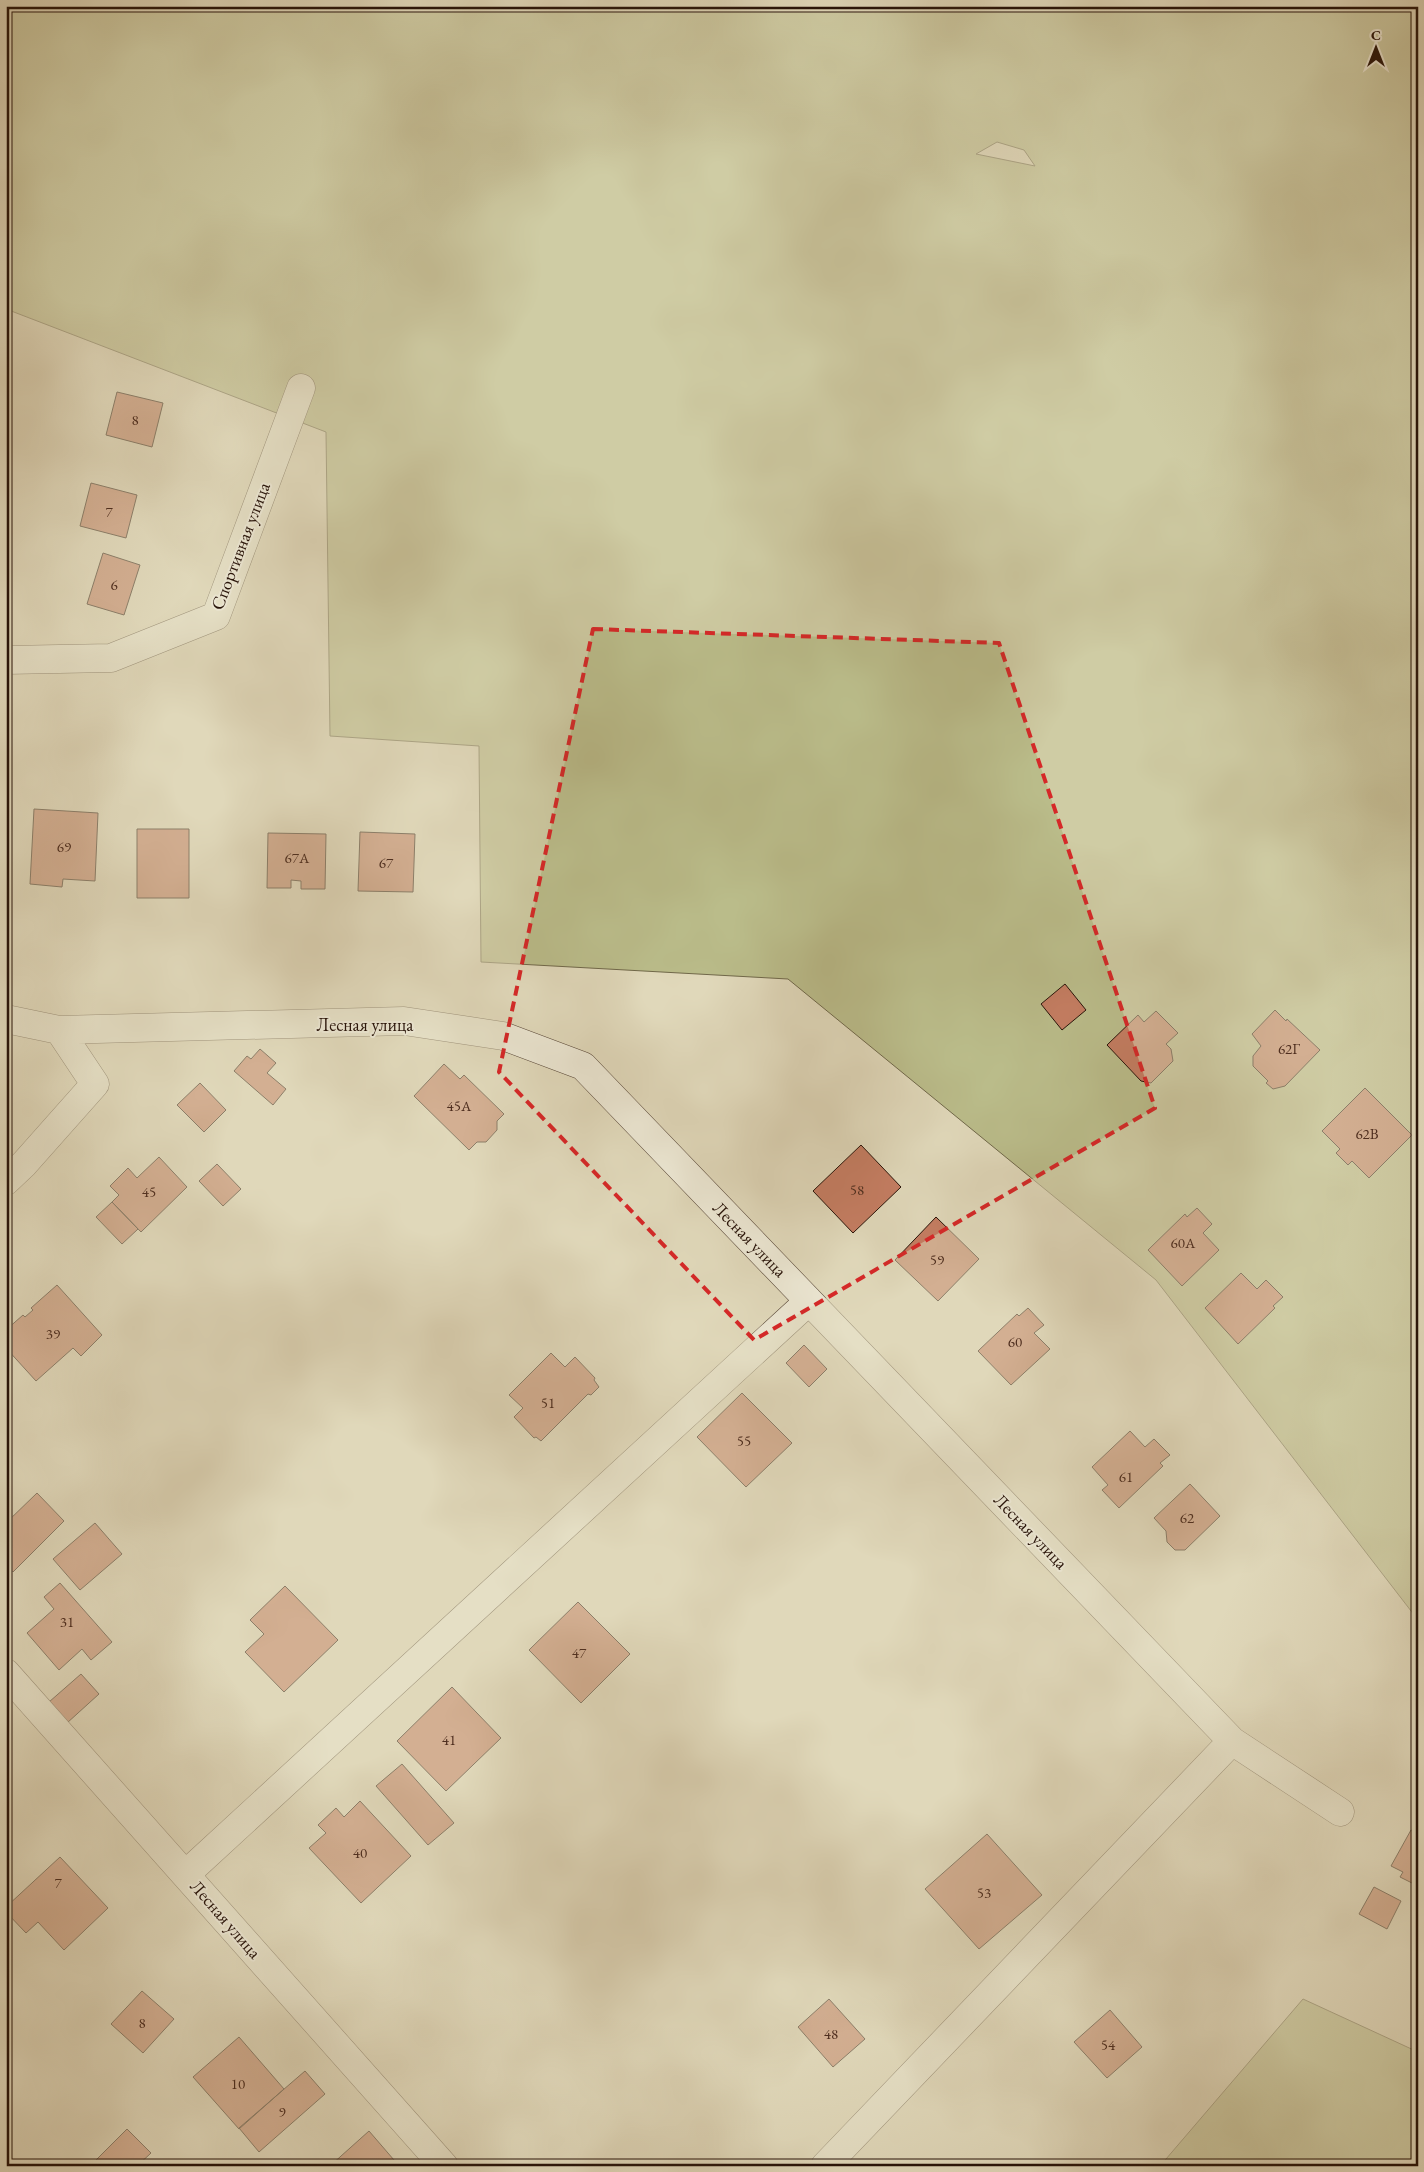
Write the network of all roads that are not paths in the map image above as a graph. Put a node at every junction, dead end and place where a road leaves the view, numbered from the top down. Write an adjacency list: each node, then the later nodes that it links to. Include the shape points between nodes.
1 (301, 388): 2 (street, Спортивная улица, via 216,616 111,658)
2 (6, 660)
3 (6, 1019): 4 (street, Лесная улица)
4 (60, 1030): 5 (street, via 95,1084); 6 (street, Лесная улица, via 404,1021 503,1036 583,1066)
5 (6, 1181)
6 (809, 1300): 8 (street, Лесная улица); 10 (street)
7 (6, 1673): 10 (street, Лесная улица)
8 (1232, 1741): 9 (street, Лесная улица); 12 (street)
9 (1340, 1812)
10 (186, 1874): 11 (street, Лесная улица)
11 (444, 2166)
12 (825, 2166)

